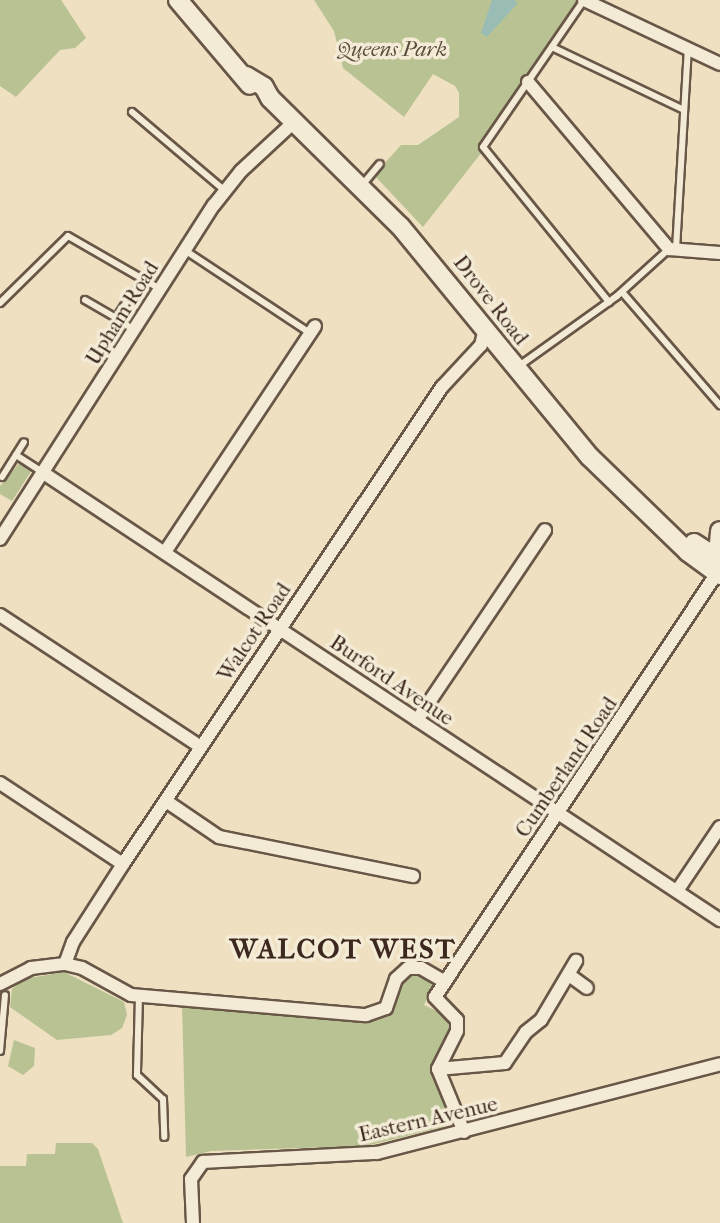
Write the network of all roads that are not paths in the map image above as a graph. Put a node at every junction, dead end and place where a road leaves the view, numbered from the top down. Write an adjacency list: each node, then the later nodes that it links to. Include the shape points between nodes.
1 (178, 0): 9 (main road, Drove Road)
2 (584, 0): 3 (lane); 4 (street)
3 (552, 47): 6 (lane); 7 (lane)
4 (688, 49): 5 (street); 7 (lane)
5 (720, 64)
6 (528, 82): 13 (street); 20 (lane, via 484,147)
7 (684, 110): 13 (lane)
8 (132, 112): 12 (lane)
9 (294, 122): 11 (main road, Drove Road); 12 (street, Upham Road)
10 (380, 164): 11 (lane)
11 (362, 186): 23 (main road, Drove Road, via 423,251)
12 (224, 190): 14 (street, Upham Road)
13 (672, 249): 15 (street); 18 (lane)
14 (184, 250): 16 (street, Upham Road); 25 (lane)
15 (720, 253)
16 (160, 289): 21 (lane, via 68,236); 24 (street, Upham Road)
17 (133, 292): 22 (lane)
18 (622, 292): 20 (lane); 27 (lane, via 704,392)
19 (85, 300): 22 (lane)
20 (609, 302): 26 (lane)
21 (0, 303)
22 (116, 318): 24 (lane)
23 (485, 329): 26 (main road, Drove Road); 38 (street, Walcot Road, via 481,345 442,387)
24 (134, 330): 30 (street, Upham Road)
25 (312, 330): 35 (street)
26 (516, 369): 36 (main road, Drove Road, via 597,464 672,533)
27 (720, 405)
28 (24, 442): 29 (lane)
29 (16, 455): 30 (lane); 31 (lane)
30 (42, 472): 34 (street, Upham Road); 35 (street, Burford Avenue)
31 (2, 477)
32 (545, 530): 39 (street)
33 (720, 531): 36 (main road)
34 (0, 538)
35 (165, 552): 38 (street, Burford Avenue)
36 (719, 567): 43 (street, Cumberland Road)
37 (0, 615): 40 (street)
38 (279, 629): 39 (street, Burford Avenue); 40 (street, Walcot Road)
39 (417, 720): 43 (street, Burford Avenue)
40 (201, 747): 42 (street, Walcot Road)
41 (0, 783): 45 (street)
42 (166, 801): 45 (street, Walcot Road); 46 (street, via 219,837)
43 (557, 814): 47 (street, Burford Avenue); 52 (street, Cumberland Road)
44 (720, 827): 47 (street)
45 (123, 864): 50 (street, Walcot Road, via 73,942)
46 (413, 876)
47 (677, 891): 48 (street, Burford Avenue)
48 (720, 920)
49 (576, 961): 51 (street)
50 (65, 964): 53 (street, via 31,968); 55 (street)
51 (569, 975): 54 (street); 58 (street, via 505,1063)
52 (445, 982): 55 (street, via 421,968 408,968 396,979 391,1001 366,1015); 58 (street, Cumberland Road, via 432,1002 451,1010 458,1026)
53 (3, 987): 56 (lane)
54 (587, 988)
55 (139, 996): 60 (lane, via 137,1075 163,1099)
56 (0, 1051)
57 (720, 1065): 59 (street, Eastern Avenue)
58 (438, 1069): 59 (street)
59 (464, 1132): 61 (street, Eastern Avenue, via 363,1155 203,1162 191,1179)
60 (164, 1137)
61 (193, 1223)

